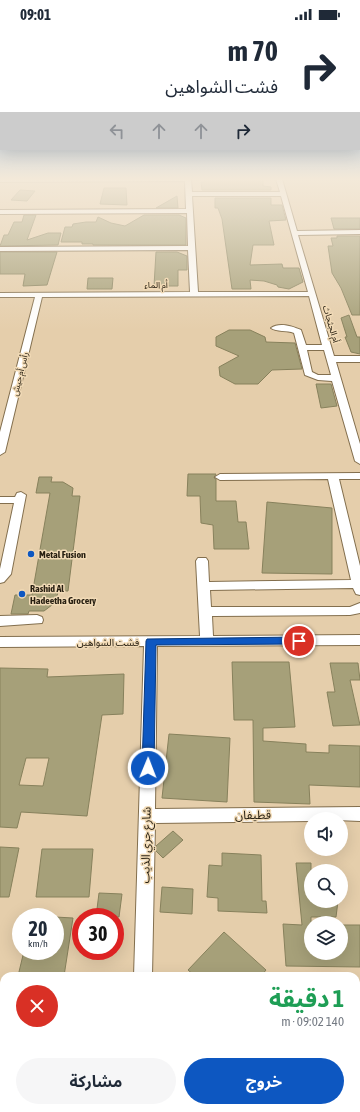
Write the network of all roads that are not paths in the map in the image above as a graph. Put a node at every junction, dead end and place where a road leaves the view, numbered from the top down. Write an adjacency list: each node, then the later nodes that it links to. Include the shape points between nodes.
1 (191, 230): 5 (street)
2 (294, 230): 4 (street, أم الجثجاث)
3 (360, 232): 4 (street)
4 (295, 233): 8 (street, أم الجثجاث)
5 (192, 248): 6 (street); 7 (street)
6 (0, 249)
7 (194, 294): 8 (street, أم الماء); 10 (street, أم الماء)
8 (312, 294): 12 (street, أم الجثجاث)
9 (0, 295): 10 (street, أم الماء)
10 (39, 295): 18 (street, رأس أم حيش)
11 (275, 328): 13 (street, via 288,328 298,332)
12 (328, 347): 13 (street); 14 (street, أم الجثجاث)
13 (302, 348): 16 (street, via 311,376)
14 (331, 359): 15 (street); 16 (street, أم الجثجاث)
15 (360, 359)
16 (336, 378): 19 (street, أم الجثجاث)
17 (0, 411): 18 (street)
18 (10, 411): 20 (street, رأس أم حيش)
19 (356, 436): 21 (street, أم الجثجاث)
20 (0, 452)
21 (360, 461)
22 (333, 476): 23 (street); 24 (street); 29 (street)
23 (360, 476)
24 (220, 477)
25 (0, 500): 27 (street, via 20,498 5,574)
26 (202, 561): 28 (street)
27 (0, 579)
28 (204, 586): 29 (street); 31 (street)
29 (359, 588)
30 (360, 606): 31 (street, via 350,611)
31 (205, 612): 36 (street)
32 (37, 620): 33 (street)
33 (0, 621)
34 (360, 640): 36 (street, فشت الشواهين)
35 (151, 641): 36 (street, فشت الشواهين); 37 (street, فشت الشواهين); 39 (street, شارع جري الذيب)
36 (207, 641)
37 (0, 642)
38 (360, 814): 39 (street, قطيفان)
39 (146, 816): 40 (street, شارع جري الذيب)
40 (143, 972)

